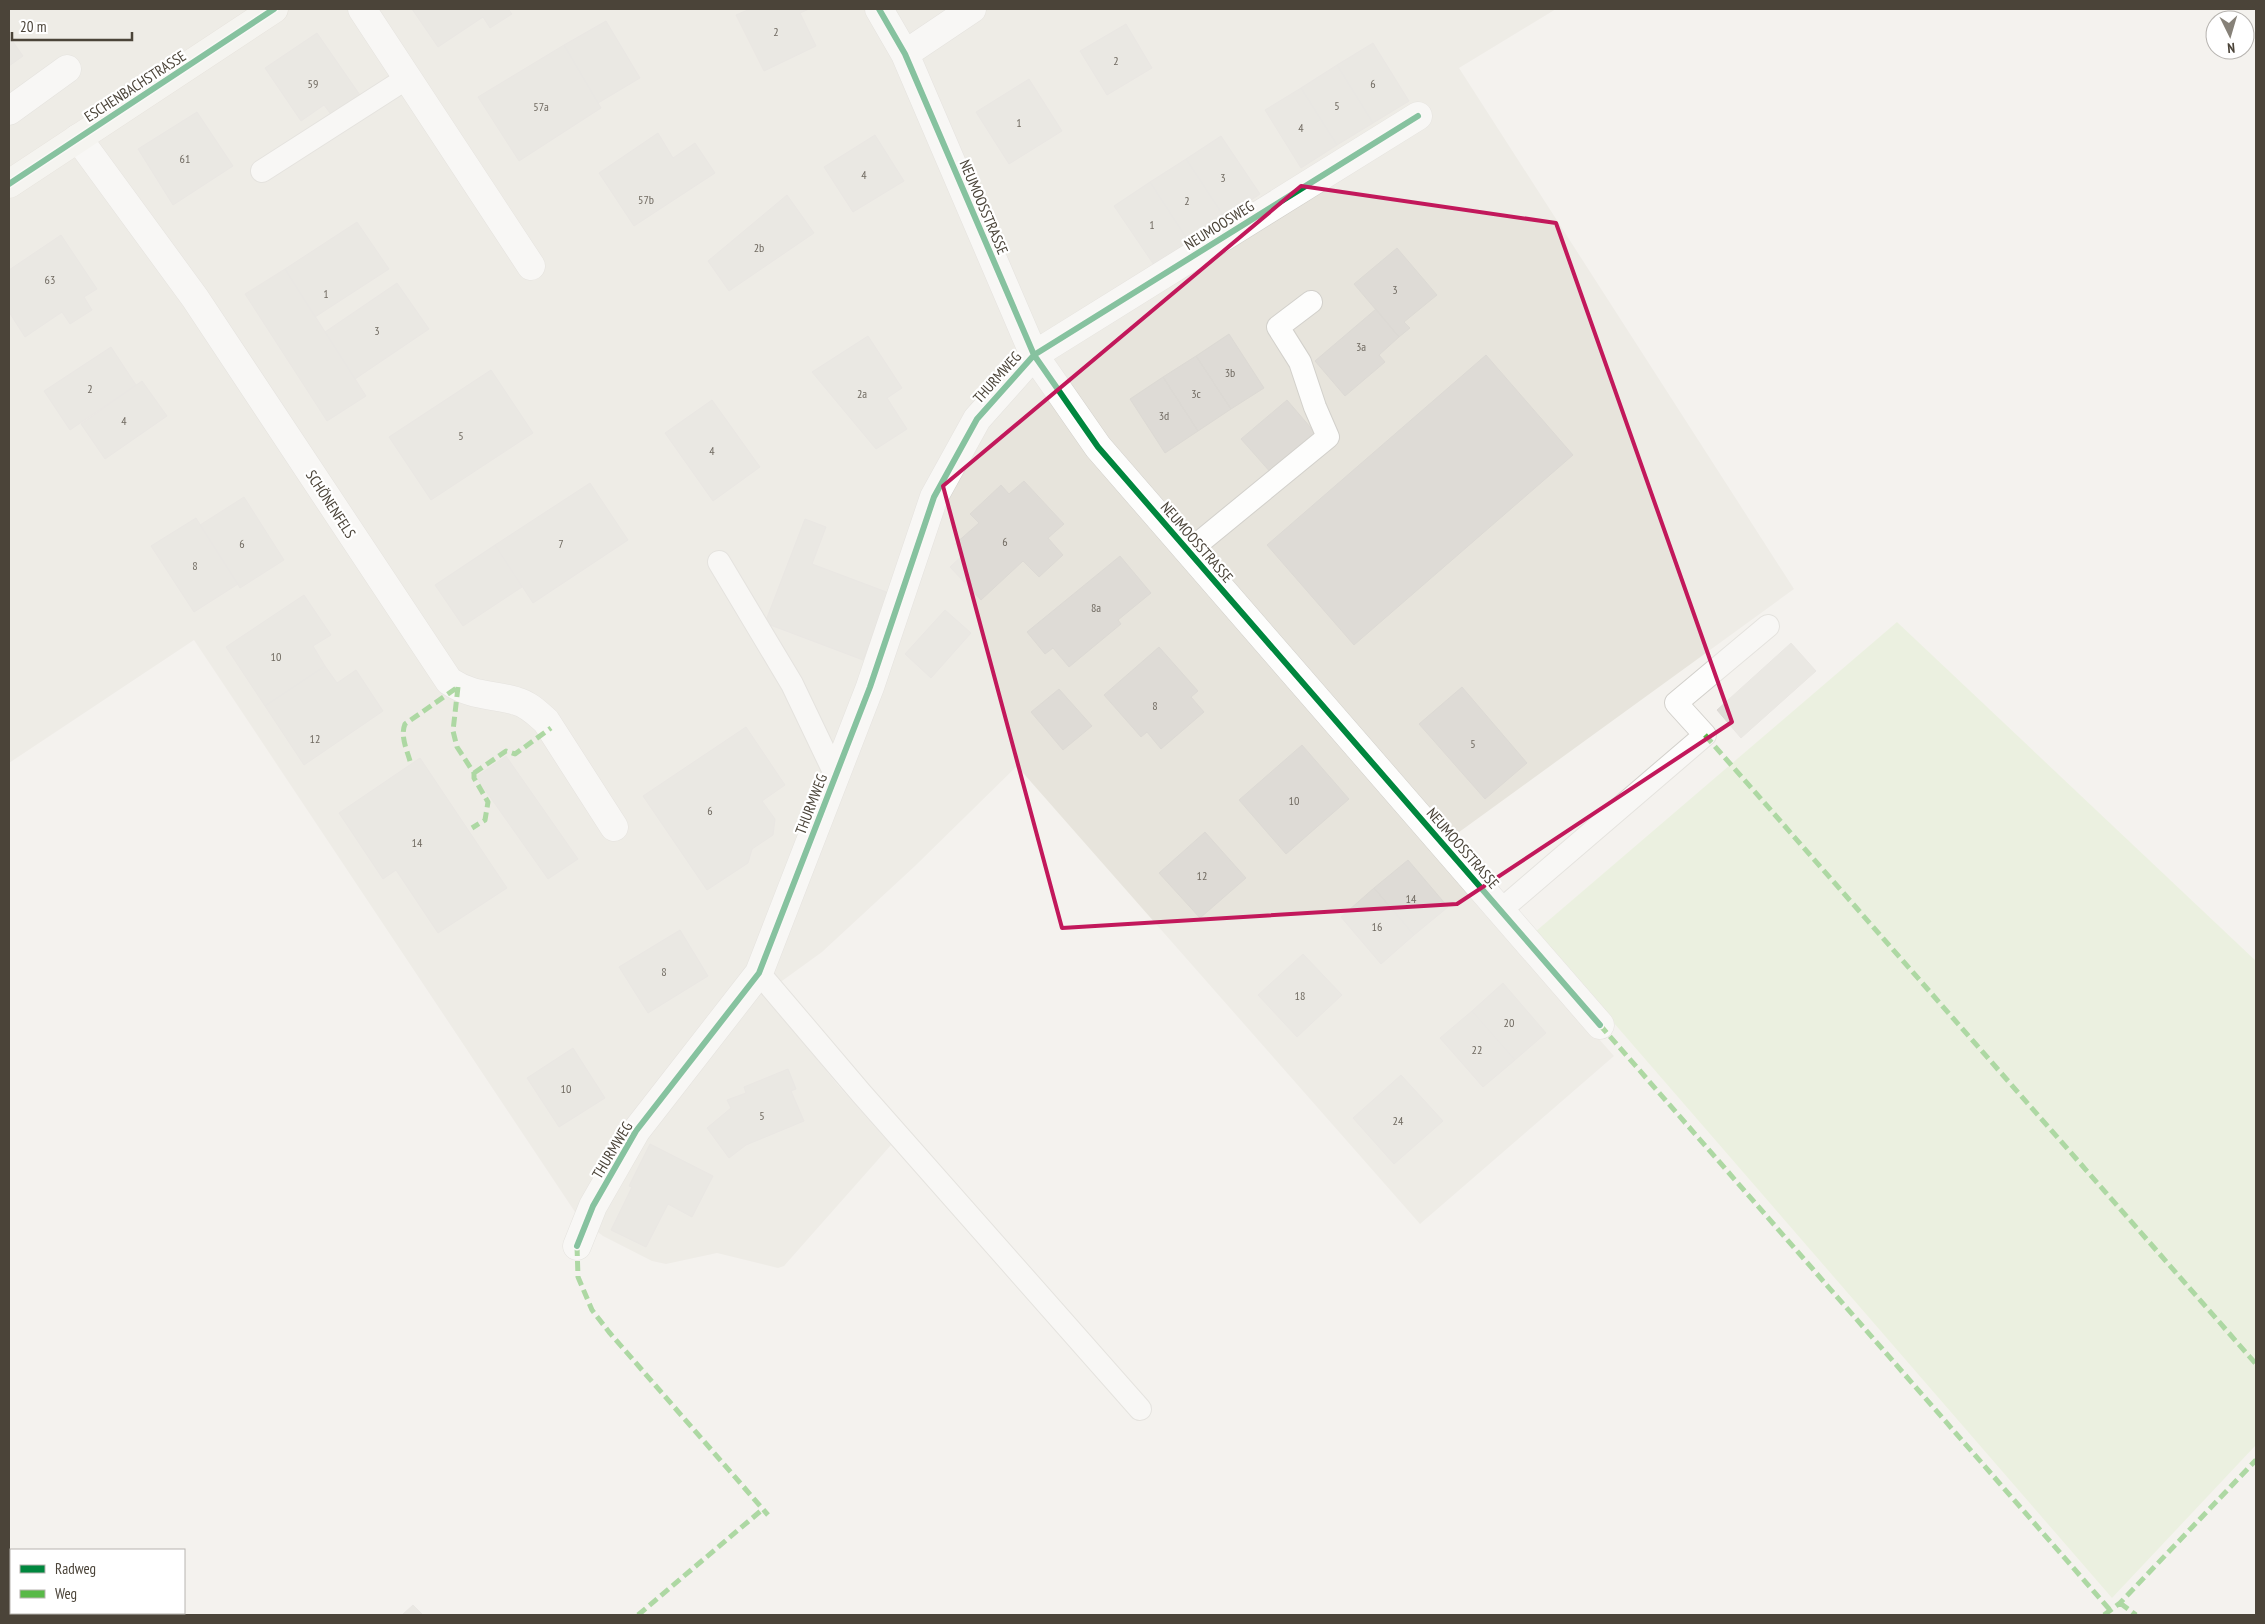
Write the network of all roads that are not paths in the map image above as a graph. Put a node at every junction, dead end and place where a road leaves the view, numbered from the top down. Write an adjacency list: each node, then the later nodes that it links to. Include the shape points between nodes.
1 (274, 9): 10 (street, ESCHENBACHSTRASSE)
2 (362, 9): 7 (street)
3 (879, 9): 5 (street, NEUMOOSSTRASSE)
4 (972, 9): 5 (street)
5 (905, 54): 15 (street, NEUMOOSSTRASSE)
6 (67, 69): 8 (street)
7 (407, 78): 11 (lane); 13 (street)
8 (9, 111)
9 (1418, 116): 15 (street, NEUMOOSWEG)
10 (78, 138): 12 (street, ESCHENBACHSTRASSE); 20 (street, SCHÖNENFELS, via 195,298 449,681 477,695 518,701 546,721)
11 (262, 171)
12 (9, 184)
13 (532, 266)
14 (1311, 302): 16 (lane, via 1278,327 1300,362 1328,437)
15 (1034, 355): 16 (street, NEUMOOSSTRASSE, via 1098,447); 19 (street, THURMWEG, via 977,419 934,497 870,687)
16 (1189, 551): 21 (street, NEUMOOSSTRASSE)
17 (718, 562): 19 (lane, via 792,684)
18 (1768, 626): 21 (lane, via 1676,703 1705,735)
19 (836, 776): 22 (street, THURMWEG)
20 (614, 826)
21 (1501, 910): 23 (street, NEUMOOSSTRASSE)
22 (759, 972): 24 (street, THURMWEG, via 636,1131 593,1206); 25 (lane, via 868,1101)
23 (1600, 1025)
24 (577, 1246)
25 (1140, 1409)

